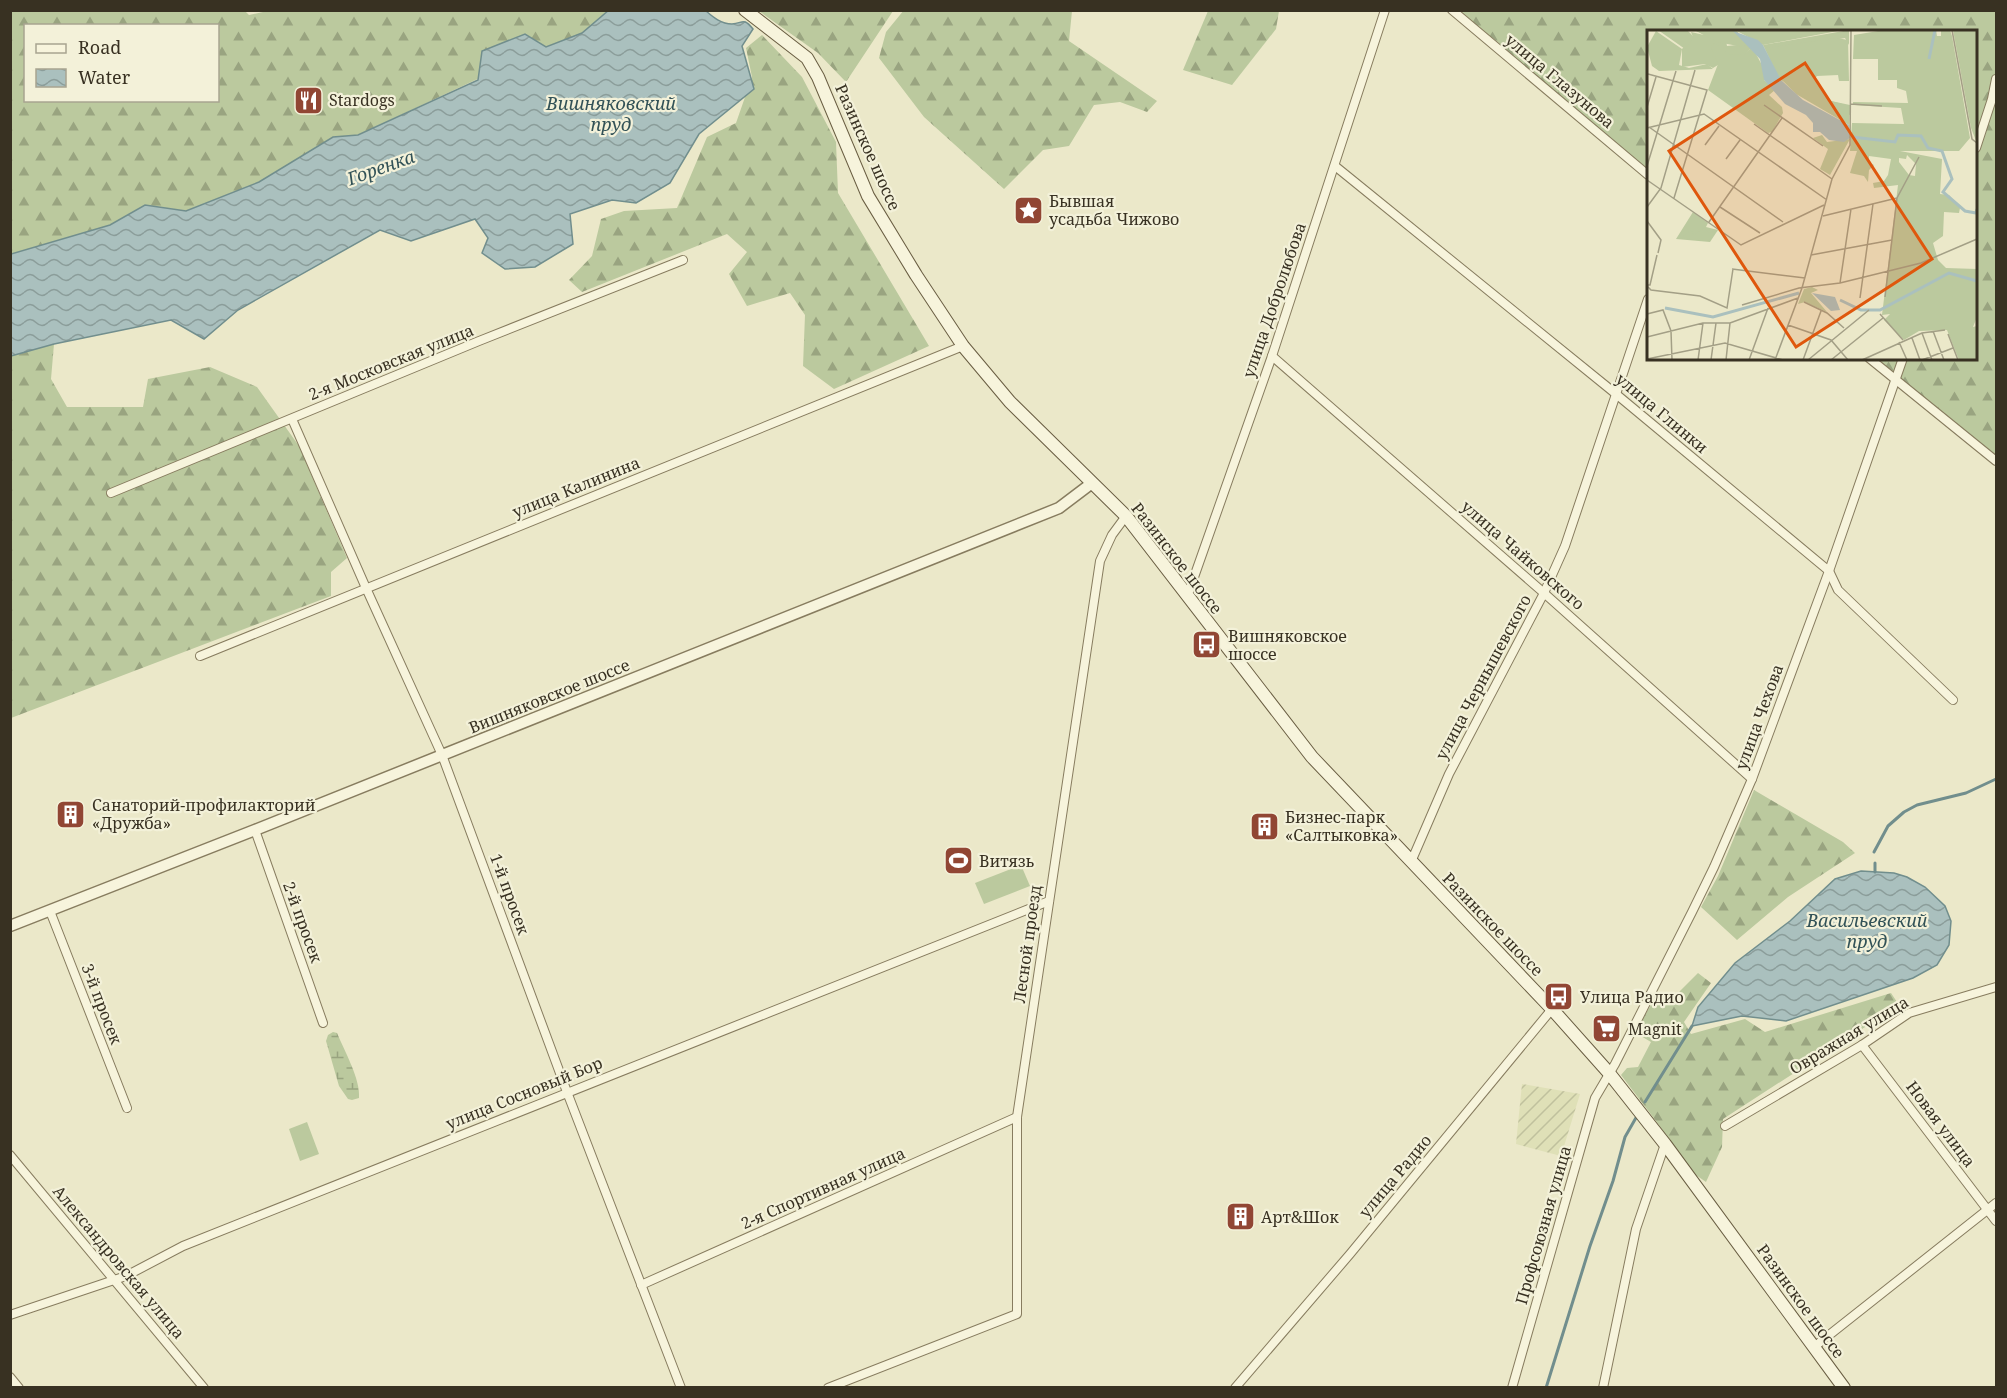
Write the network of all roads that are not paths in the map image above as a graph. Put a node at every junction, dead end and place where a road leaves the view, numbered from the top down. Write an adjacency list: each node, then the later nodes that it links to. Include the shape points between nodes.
1 (745, 10): 10 (main road, Разинское шоссе, via 807,58 868,196)
2 (1385, 10): 6 (street, улица Добролюбова)
3 (1452, 10): 7 (street, улица Глазунова)
4 (1996, 79): 5 (street)
5 (1977, 145)
6 (1335, 166): 11 (street, улица Добролюбова); 15 (street, улица Глинки)
7 (1647, 174)
8 (683, 260): 16 (street, 2-я Московская улица)
9 (1647, 302): 15 (street, улица Чернышевского)
10 (963, 346): 18 (main road, Разинское шоссе, via 1010,402); 22 (street, улица Калинина)
11 (1272, 356): 23 (street, улица Чайковского); 24 (street, улица Добролюбова)
12 (1871, 360): 14 (street)
13 (1902, 360): 14 (street, улица Чехова)
14 (1896, 380): 17 (street); 21 (street, улица Чехова)
15 (1616, 394): 21 (street, улица Глинки); 23 (street, улица Чернышевского)
16 (292, 419): 19 (street, 2-я Московская улица); 22 (street, 1-й просек)
17 (1996, 461)
18 (1092, 483): 20 (main road, Разинское шоссе); 27 (street, Вишняковское шоссе, via 1059,508)
19 (111, 493)
20 (1126, 516): 24 (main road, Разинское шоссе); 31 (street, Лесной проезд, via 1100,561)
21 (1829, 571): 26 (street, улица Глинки, via 1838,590); 28 (street, улица Чехова)
22 (366, 588): 25 (street, улица Калинина); 27 (street, 1-й просек)
23 (1544, 593): 28 (street, улица Чайковского); 30 (street, улица Чернышевского, via 1449,774)
24 (1187, 597): 30 (main road, Разинское шоссе, via 1312,758)
25 (200, 656)
26 (1953, 699)
27 (442, 755): 29 (street, Вишняковское шоссе); 39 (street, 1-й просек)
28 (1752, 780): 38 (street, улица Чехова, via 1714,867)
29 (255, 830): 32 (street, Вишняковское шоссе); 36 (street, 2-й просек)
30 (1411, 862): 35 (main road, Разинское шоссе)
31 (1049, 901): 39 (street, улица Сосновый Бор); 41 (street, Лесной проезд)
32 (50, 911): 33 (street, Вишняковское шоссе); 40 (street, 3-й просек)
33 (10, 926)
34 (1996, 987): 37 (street, Овражная улица, via 1909,1013)
35 (1552, 1009): 38 (main road, Разинское шоссе); 57 (street, улица Радио)
36 (323, 1023)
37 (1862, 1045): 42 (street, Овражная улица); 46 (street, Новая улица)
38 (1609, 1073): 43 (main road, Разинское шоссе); 58 (street, Профсоюзная улица, via 1595,1098)
39 (567, 1092): 48 (street, улица Сосновый Бор, via 183,1245); 49 (street, 1-й просек)
40 (127, 1108)
41 (1017, 1117): 49 (street, 2-я Спортивная улица); 56 (street, Лесной проезд, via 1017,1314)
42 (1725, 1126)
43 (1665, 1144): 51 (main road, Разинское шоссе); 59 (street, via 1636,1229)
44 (10, 1155): 48 (street, Александровская улица)
45 (1996, 1203): 46 (street)
46 (1988, 1210): 47 (street, Новая улица); 51 (street)
47 (1996, 1221)
48 (114, 1281): 50 (street, улица Сосновый Бор); 54 (street, Александровская улица)
49 (641, 1286): 55 (street, 1-й просек)
50 (10, 1315)
51 (1814, 1347): 60 (main road, Разинское шоссе)
52 (10, 1377): 53 (street)
53 (19, 1388)
54 (204, 1388)
55 (681, 1388)
56 (828, 1388)
57 (1235, 1388)
58 (1512, 1388)
59 (1603, 1388)
60 (1844, 1388)

